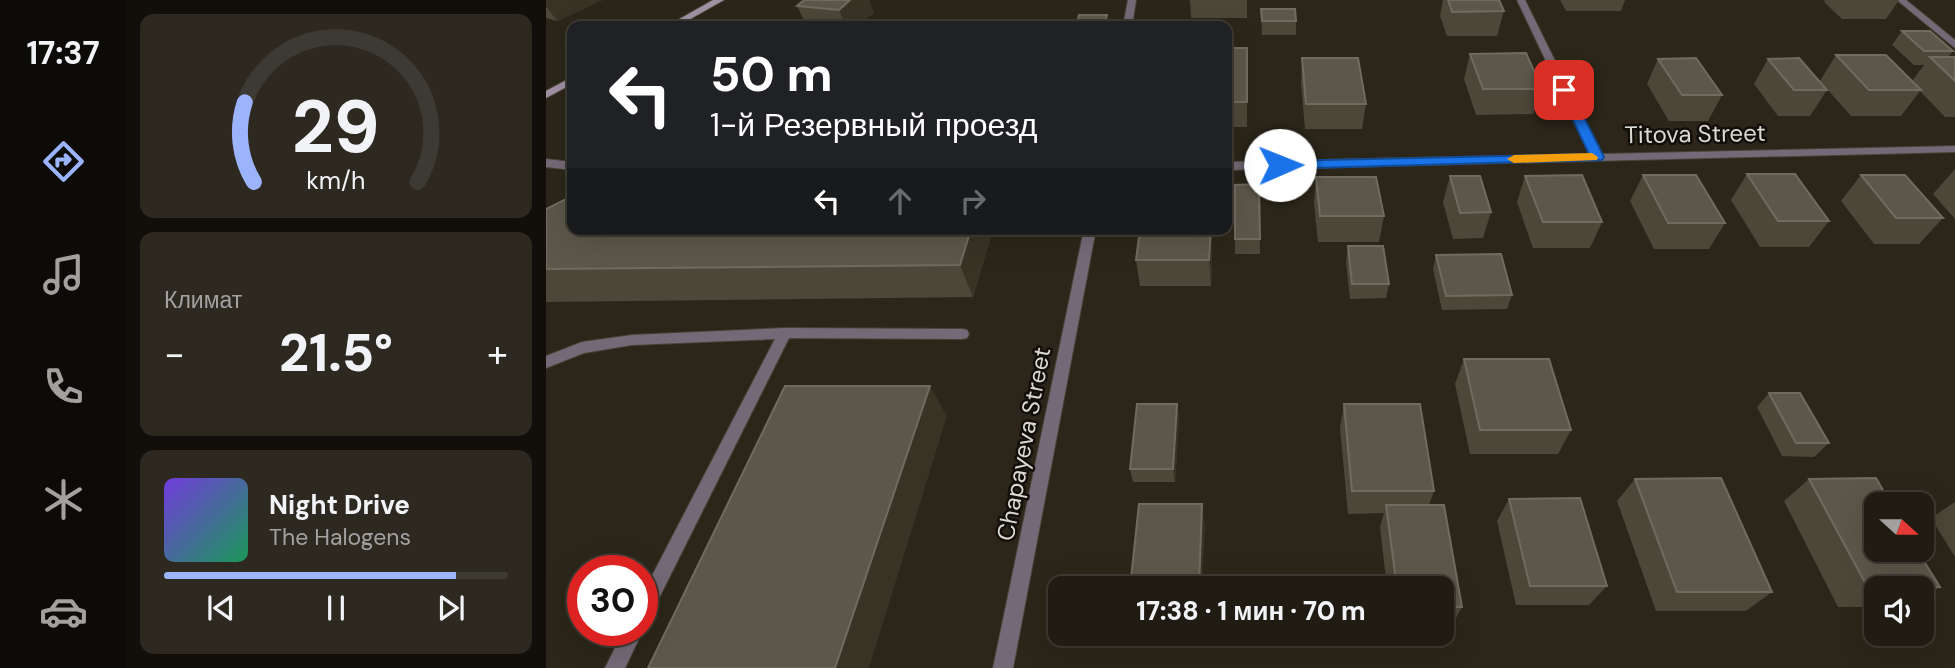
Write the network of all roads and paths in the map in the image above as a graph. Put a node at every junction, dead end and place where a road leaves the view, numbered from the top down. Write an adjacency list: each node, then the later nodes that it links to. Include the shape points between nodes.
1 (1132, 0): 6 (street)
2 (1521, 0): 11 (street)
3 (1901, 0): 7 (street)
4 (713, 1): 5 (main road)
5 (680, 21)
6 (1128, 21)
7 (1955, 45)
8 (567, 83): 9 (main road)
9 (546, 95)
10 (1955, 149): 11 (street, Titova Street)
11 (1597, 157): 14 (street, Titova Street)
12 (546, 163): 13 (street)
13 (567, 165)
14 (1232, 166)
15 (1089, 235): 22 (street, Chapayeva Street)
16 (785, 333): 17 (street); 18 (street, via 632,340 582,348); 19 (street)
17 (962, 334)
18 (546, 362)
19 (658, 583)
20 (626, 646): 21 (street)
21 (615, 668)
22 (1003, 668)

